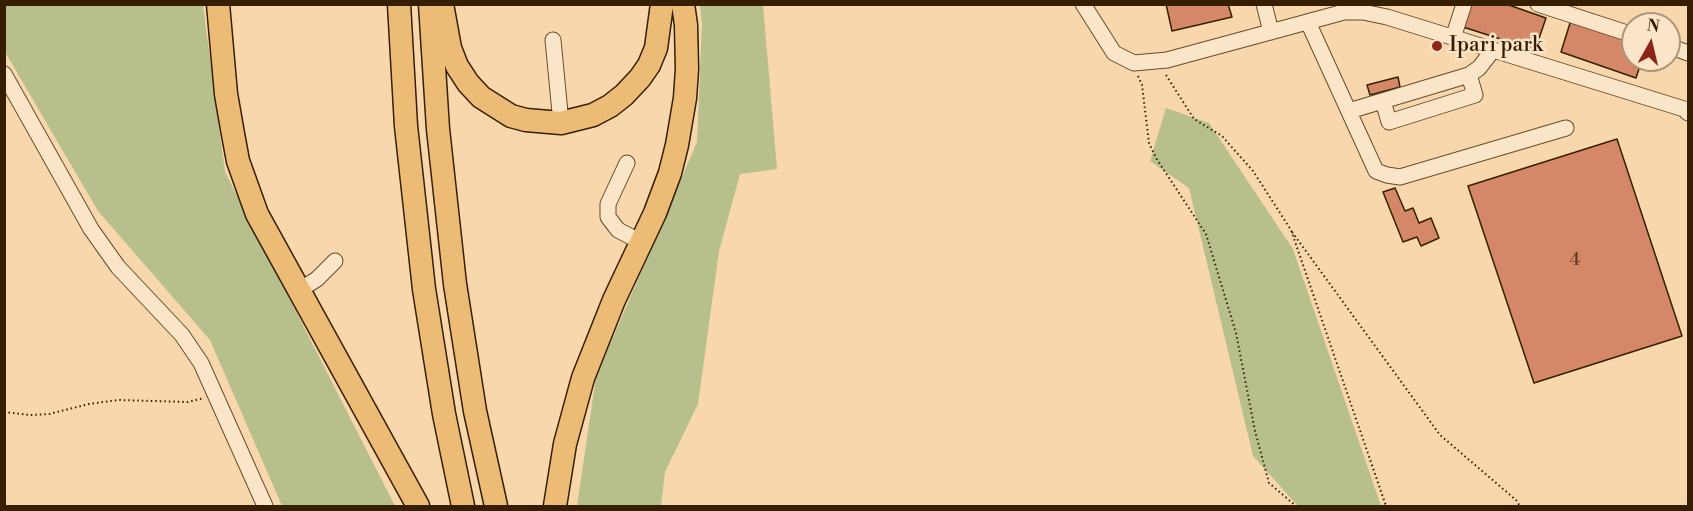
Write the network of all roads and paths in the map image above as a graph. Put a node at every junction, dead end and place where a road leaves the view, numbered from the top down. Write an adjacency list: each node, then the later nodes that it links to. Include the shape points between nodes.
1 (218, 4): 31 (highway, via 226,94 238,161 257,214)
2 (399, 4): 36 (highway, via 406,126 424,289 438,385)
3 (430, 4): 37 (highway, via 438,129 455,284)
4 (442, 4): 25 (highway, via 457,66 481,97 511,116)
5 (662, 4): 25 (highway, via 656,48 640,78 609,106 585,118)
6 (683, 4): 29 (highway, via 687,69 682,122 663,193)
7 (1083, 4): 19 (street, via 1114,53)
8 (1264, 4): 14 (street)
9 (1464, 4): 15 (street)
10 (1538, 4): 13 (street)
11 (1363, 8): 12 (street); 15 (street)
12 (1308, 22): 14 (street); 23 (street)
13 (1621, 31)
14 (1270, 32): 18 (street)
15 (1454, 38): 17 (street)
16 (554, 40): 25 (street)
17 (1493, 50): 21 (street, via 1479,69); 24 (street)
18 (1158, 62): 19 (street); 28 (path, via 1194,119 1222,136 1253,171)
19 (1134, 63): 39 (path, via 1142,85 1149,143 1206,234 1236,333 1254,431 1269,483)
20 (4, 74): 32 (street, via 91,229 118,267 182,335 201,363)
21 (1469, 75): 22 (street); 22 (street, via 1475,94 1389,122)
22 (1383, 101): 23 (street)
23 (1349, 111): 26 (street, via 1376,171 1400,177)
24 (1689, 113)
25 (561, 123)
26 (1566, 128)
27 (627, 163): 29 (street, via 609,204 608,217 618,230)
28 (1291, 230): 40 (path); 41 (path, via 1440,435)
29 (641, 242): 38 (highway, via 583,378 565,444)
30 (335, 261): 31 (street)
31 (298, 291): 35 (highway)
32 (214, 395): 33 (path, via 188,402 118,400 49,414); 34 (street)
33 (4, 412)
34 (265, 507)
35 (418, 507)
36 (463, 507)
37 (496, 507)
38 (555, 507)
39 (1296, 507)
40 (1386, 507)
41 (1520, 507)

